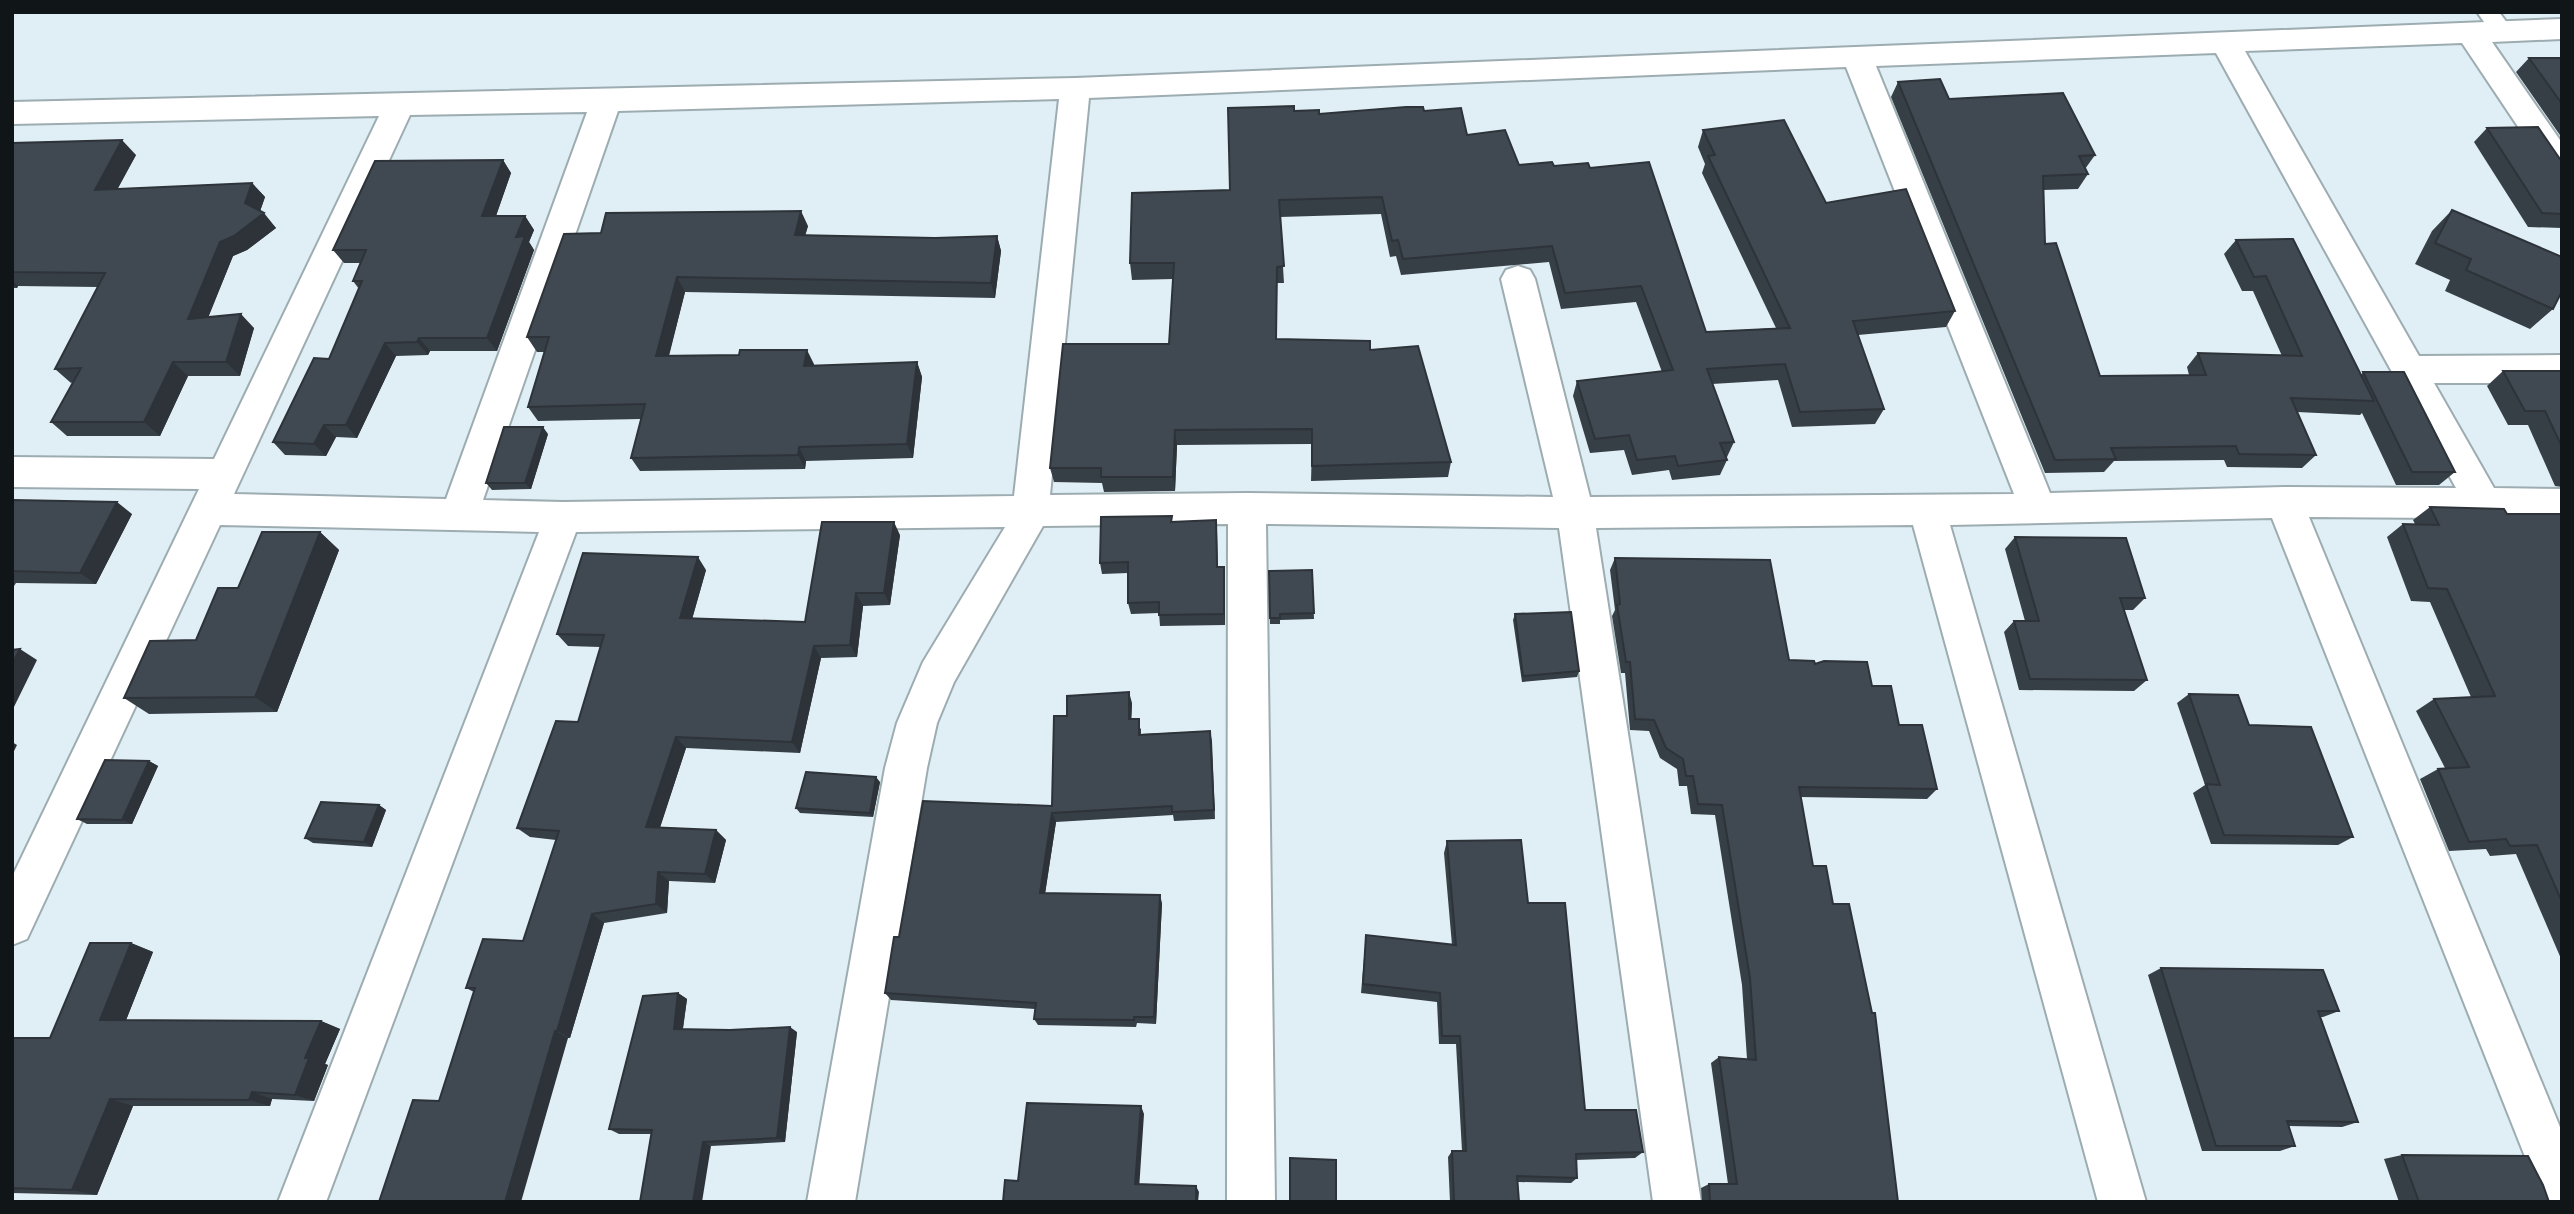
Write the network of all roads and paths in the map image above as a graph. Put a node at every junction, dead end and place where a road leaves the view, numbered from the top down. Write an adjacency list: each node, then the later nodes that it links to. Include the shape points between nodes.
1 (2487, 25): 2 (street); 3 (street); 9 (street)
2 (2562, 29)
3 (2224, 41): 4 (street); 12 (street)
4 (1856, 55): 5 (street); 20 (street)
5 (1075, 88): 6 (street); 21 (street)
6 (606, 102): 7 (street); 24 (street)
7 (399, 106): 8 (street); 14 (street)
8 (12, 113)
9 (2562, 168)
10 (1518, 279): 23 (street)
11 (2562, 369): 12 (street)
12 (2408, 370): 16 (street)
13 (12, 472): 14 (street)
14 (226, 474): 19 (street)
15 (2284, 502): 16 (street); 20 (street); 27 (street)
16 (2484, 504): 17 (street)
17 (2562, 504)
18 (1247, 508): 21 (street); 23 (street); 30 (street)
19 (209, 509): 24 (street); 26 (street)
20 (2038, 509): 22 (street)
21 (1030, 510): 25 (street); 29 (street, via 1014,547 937,674 917,723)
22 (1927, 510): 23 (street); 32 (street)
23 (1575, 513): 31 (street)
24 (459, 515): 25 (street)
25 (563, 517): 28 (street)
26 (12, 924)
27 (2562, 1190)
28 (302, 1202)
29 (831, 1202)
30 (1251, 1202)
31 (1677, 1202)
32 (2122, 1202)

